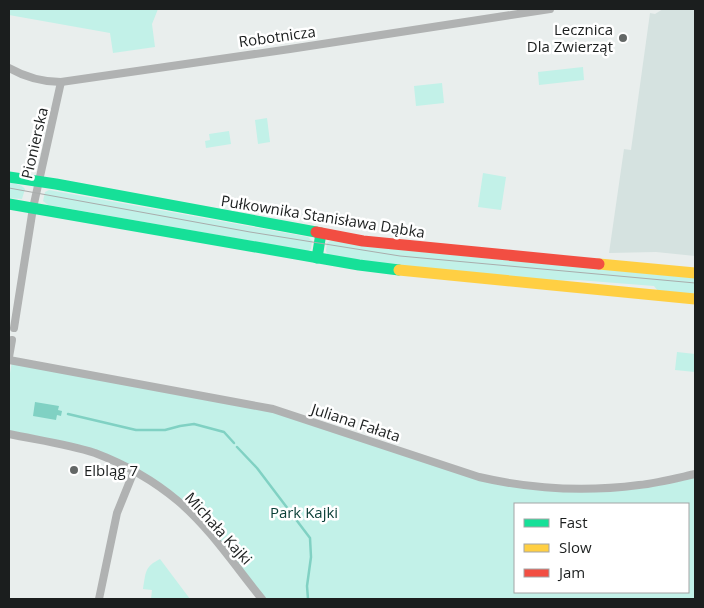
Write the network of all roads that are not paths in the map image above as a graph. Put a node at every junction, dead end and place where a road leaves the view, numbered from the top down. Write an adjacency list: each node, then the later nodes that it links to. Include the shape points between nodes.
1 (550, 9): 3 (street, Robotnicza)
2 (9, 68): 3 (street, Robotnicza, via 41,80)
3 (61, 82): 5 (street, Pionierska)
4 (9, 177): 5 (street, Pułkownika Stanisława Dąbka)
5 (39, 182): 7 (street, Pionierska); 8 (street, Pułkownika Stanisława Dąbka)
6 (9, 204): 7 (street)
7 (33, 208): 9 (street); 12 (street, Pionierska)
8 (321, 233): 9 (street); 10 (street, Pułkownika Stanisława Dąbka, via 423,248)
9 (317, 258): 11 (street, via 426,274)
10 (695, 274)
11 (695, 299)
12 (14, 328)
13 (12, 340): 14 (street)
14 (9, 359): 17 (street, Juliana Fałata, via 267,408 503,482 617,488)
15 (9, 434): 16 (street, Michała Kajki, via 78,448)
16 (134, 471): 18 (street, via 117,513); 19 (street, Michała Kajki, via 168,493 193,515)
17 (695, 474)
18 (99, 599)
19 (262, 599)

